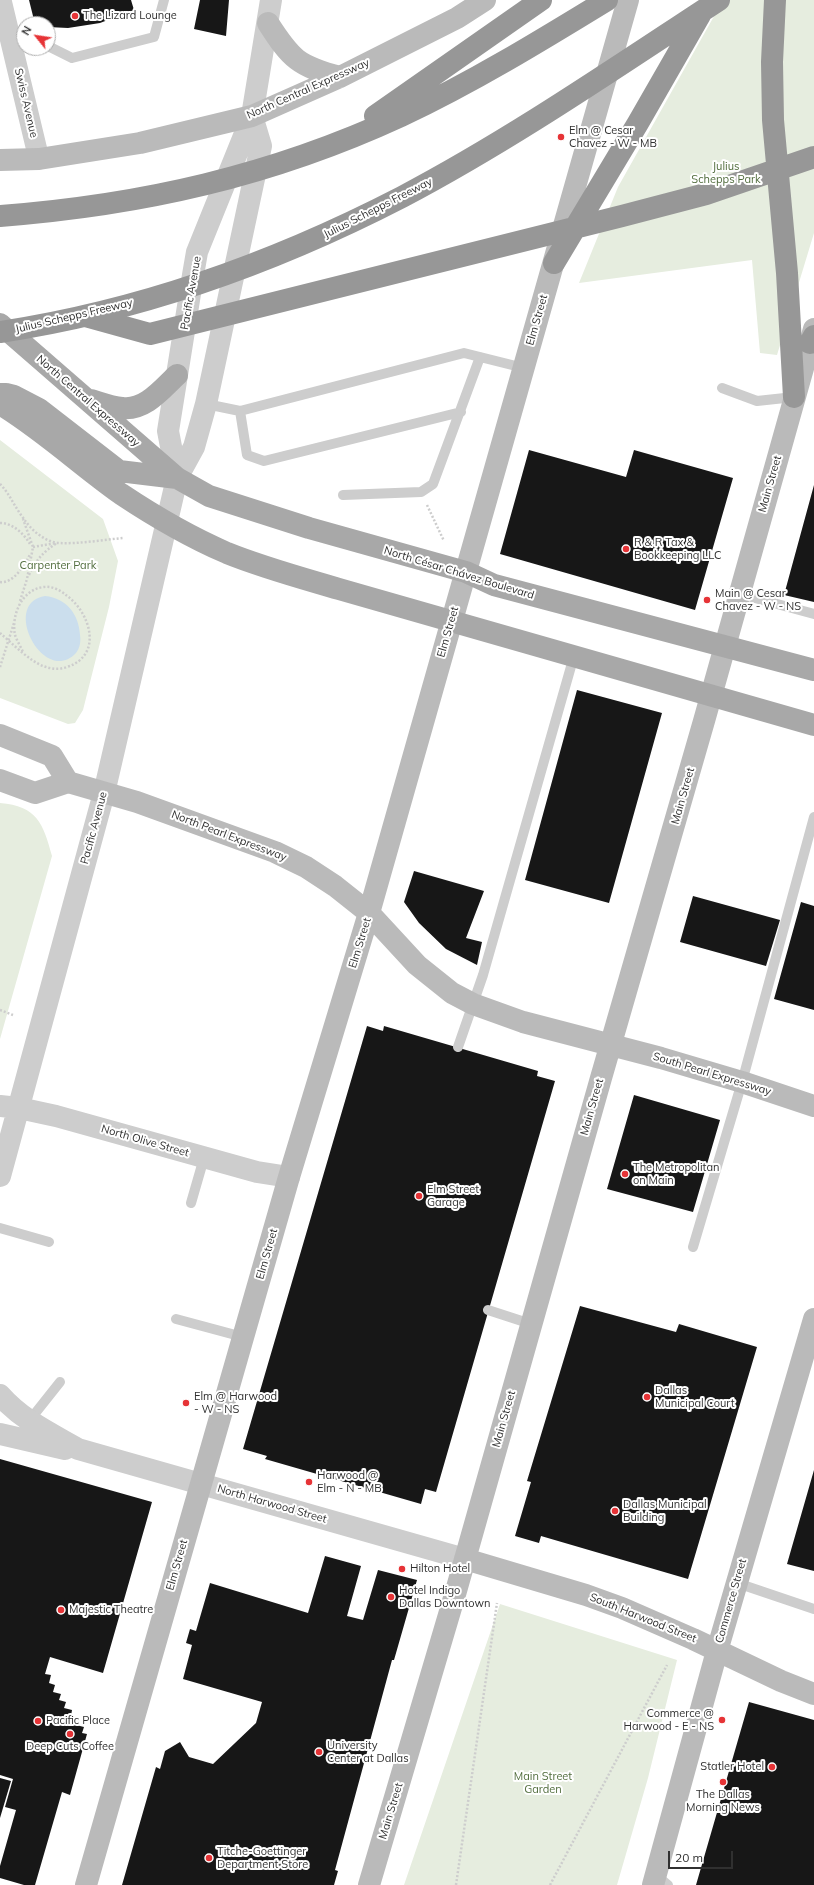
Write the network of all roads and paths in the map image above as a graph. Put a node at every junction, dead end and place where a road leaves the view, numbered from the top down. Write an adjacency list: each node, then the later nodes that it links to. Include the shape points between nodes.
1 (1, 0): 12 (street, Swiss Avenue)
2 (164, 0): 13 (lane, via 154,37 72,58)
3 (271, 0): 11 (street, Pacific Avenue)
4 (485, 0): 14 (main road, North Central Expressway, via 458,18)
5 (541, 0): 16 (highway)
6 (607, 0): 16 (highway, via 474,79)
7 (628, 0): 21 (main road, Elm Street)
8 (708, 0): 21 (highway, via 638,124)
9 (719, 0): 22 (highway, Julius Schepps Freeway, via 507,137 371,213 298,247 240,270 161,296)
10 (775, 0): 31 (highway, via 773,120 787,273)
11 (268, 23): 14 (main road, via 277,38 302,65 314,71); 15 (street, Pacific Avenue)
12 (12, 45): 18 (street, Swiss Avenue)
13 (56, 50)
14 (340, 77): 15 (main road, North Central Expressway)
15 (252, 116): 18 (main road, North Central Expressway, via 140,143); 28 (street, Pacific Avenue, via 197,252); 34 (street, Pacific Avenue, via 261,146)
16 (336, 144): 20 (highway, via 263,169 148,198 67,210)
17 (814, 157): 22 (highway, via 706,194 150,334)
18 (39, 159): 19 (main road, North Central Expressway)
19 (0, 160)
20 (0, 216)
21 (554, 262): 27 (main road, Elm Street)
22 (85, 316): 24 (highway, Julius Schepps Freeway)
23 (0, 324): 32 (main road, North Central Expressway)
24 (0, 332)
25 (813, 336): 31 (main road, Main Street)
26 (480, 357): 27 (lane); 35 (lane, via 464,353); 36 (lane)
27 (524, 368): 48 (main road, Elm Street)
28 (177, 375): 32 (main road, via 145,404 134,408 123,409); 37 (street, Pacific Avenue, via 168,431)
29 (722, 388): 31 (lane, via 757,401)
30 (0, 394): 37 (main road, via 14,396 39,409 119,471)
31 (794, 397): 51 (main road, Main Street)
32 (84, 398): 37 (main road, North Central Expressway)
33 (0, 404): 42 (main road, via 114,489)
34 (206, 404): 35 (lane); 37 (street, Pacific Avenue, via 194,448)
35 (240, 411): 36 (lane, via 247,455 264,461)
36 (460, 412): 39 (lane, via 433,484)
37 (177, 478): 42 (street, Pacific Avenue); 48 (main road, North César Chávez Boulevard, via 209,496 309,528)
38 (0, 484): 41 (path)
39 (421, 492): 40 (lane); 45 (path)
40 (344, 495)
41 (23, 519): 46 (path, via 40,536); 47 (path)
42 (167, 522): 54 (main road, via 206,543 264,567); 67 (street, Pacific Avenue)
43 (0, 523): 47 (path, via 20,531)
44 (123, 538): 46 (path)
45 (444, 541)
46 (57, 543): 47 (path); 49 (path, via 43,552 35,562)
47 (33, 547): 49 (path); 50 (path, via 27,562 17,574 3,583)
48 (466, 572): 54 (main road, Elm Street); 57 (main road, North César Chávez Boulevard, via 494,586)
49 (28, 579): 52 (path)
50 (0, 582)
51 (740, 594): 53 (lane); 57 (main road, Main Street)
52 (17, 610): 56 (path); 58 (path, via 15,636); 58 (path, via 26,594 36,587 49,586 75,601 84,613 90,635 89,644 80,661 64,668 42,666)
53 (814, 614)
54 (451, 621): 59 (main road); 69 (main road, Elm Street)
55 (0, 633): 56 (path)
56 (9, 642): 58 (path); 60 (path)
57 (724, 647): 61 (main road, North César Chávez Boulevard); 62 (main road, Main Street)
58 (23, 652)
59 (574, 656): 62 (main road); 70 (lane, via 484,975)
60 (0, 666)
61 (814, 670)
62 (711, 695): 63 (main road); 73 (main road, Main Street)
63 (814, 725)
64 (0, 735): 66 (main road, via 52,756)
65 (0, 780): 66 (main road, via 35,793)
66 (68, 782): 67 (main road, North Pearl Expressway)
67 (104, 793): 69 (main road, North Pearl Expressway, via 275,852 306,867); 77 (street, Pacific Avenue)
68 (814, 817): 75 (lane)
69 (369, 913): 70 (main road, North Pearl Expressway, via 417,965 452,993); 80 (main road, Elm Street)
70 (473, 1004): 73 (main road, North Pearl Expressway, via 523,1022); 74 (lane)
71 (0, 1010): 72 (path)
72 (13, 1015)
73 (610, 1044): 75 (main road, South Pearl Expressway); 88 (main road, Main Street)
74 (458, 1047)
75 (742, 1082): 76 (main road, South Pearl Expressway); 84 (lane)
76 (814, 1106)
77 (10, 1107): 78 (street, North Olive Street, via 56,1116); 79 (street, Pacific Avenue)
78 (204, 1158): 80 (street, North Olive Street, via 257,1172); 81 (lane)
79 (0, 1176)
80 (289, 1177): 89 (main road, Elm Street)
81 (191, 1202)
82 (0, 1228): 83 (lane)
83 (49, 1242)
84 (693, 1247)
85 (488, 1310): 88 (lane)
86 (176, 1319): 89 (lane)
87 (814, 1319): 97 (main road, Commerce Street)
88 (531, 1324): 96 (main road, Main Street)
89 (243, 1337): 95 (main road, Elm Street)
90 (60, 1382): 92 (lane)
91 (0, 1395): 92 (street, North Harwood Street, via 10,1407)
92 (29, 1421): 94 (street, North Harwood Street)
93 (0, 1434): 94 (street, North Harwood Street, via 63,1449)
94 (78, 1449): 95 (street, North Harwood Street)
95 (200, 1483): 96 (street, North Harwood Street); 104 (main road, Elm Street)
96 (465, 1559): 100 (main road, South Harwood Street, via 614,1605); 105 (main road, Main Street)
97 (737, 1583): 99 (lane); 100 (main road, Commerce Street)
98 (497, 1603): 106 (path)
99 (814, 1609)
100 (717, 1651): 102 (main road, South Harwood Street); 103 (main road, Commerce Street)
101 (667, 1665): 107 (path)
102 (814, 1694)
103 (659, 1882)
104 (86, 1885)
105 (369, 1885)
106 (456, 1885)
107 (550, 1885)

